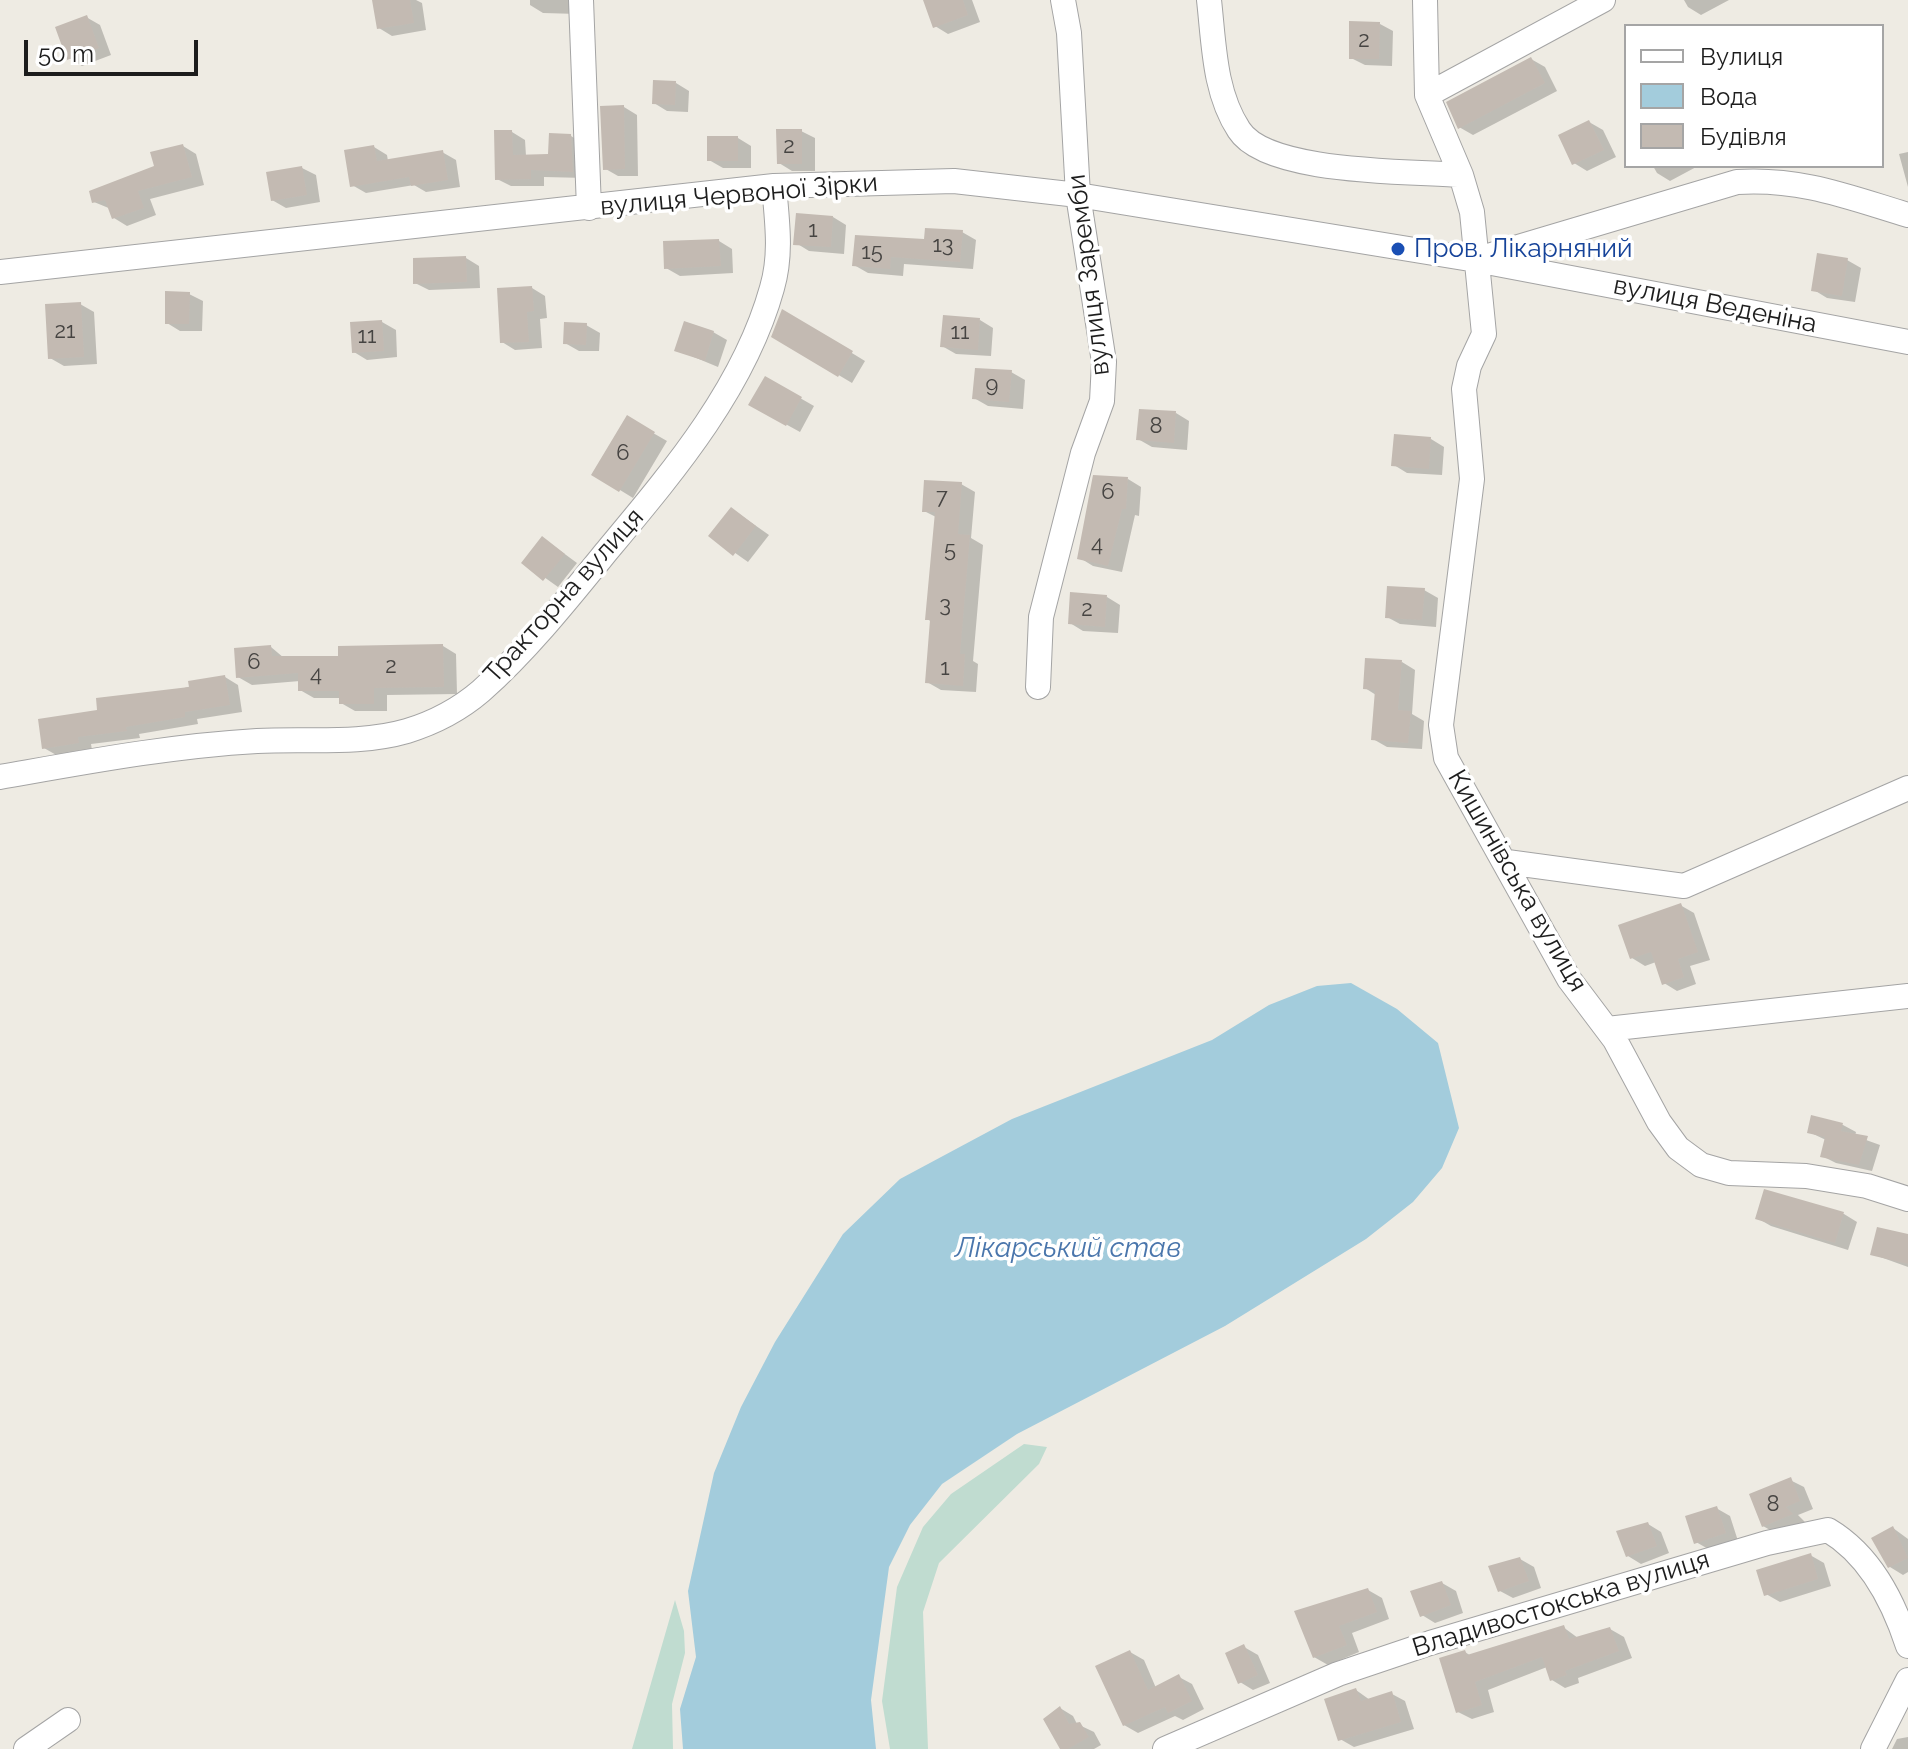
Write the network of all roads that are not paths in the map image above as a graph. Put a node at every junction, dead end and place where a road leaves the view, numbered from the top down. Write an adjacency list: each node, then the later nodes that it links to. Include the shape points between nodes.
1 (581, 0): 10 (street)
2 (1063, 0): 9 (street, вулиця Заремби)
3 (1209, 0): 7 (street, via 1225,104 1240,133 1262,150 1292,162)
4 (1425, 0): 6 (street)
5 (1603, 0): 6 (street)
6 (1427, 95): 7 (street, Кишинівська вулиця)
7 (1461, 175): 12 (street, Кишинівська вулиця, via 1472,212)
8 (774, 186): 9 (street, вулиця Червоної Зірки, via 954,181); 10 (street, вулиця Червоної Зірки); 16 (street, Тракторна вулиця, via 779,248 772,288 718,404 686,456 480,692 440,719 377,737 156,750)
9 (1078, 195): 12 (street, вулиця Червоної Зірки); 15 (street, вулиця Заремби, via 1104,362 1102,401 1083,453 1041,617)
10 (589, 208): 13 (street, вулиця Червоної Зірки)
11 (1908, 215): 12 (street, via 1810,185 1777,179 1737,182)
12 (1476, 260): 14 (street, вулиця Веденіна); 18 (street, Кишинівська вулиця, via 1484,334 1464,389 1472,479 1441,725 1446,758)
13 (0, 272)
14 (1908, 342)
15 (1038, 687)
16 (0, 777)
17 (1908, 788): 18 (street, via 1684,886)
18 (1507, 862): 20 (street, Кишинівська вулиця, via 1569,979)
19 (1908, 996): 20 (street)
20 (1607, 1029): 21 (street, Кишинівська вулиця, via 1659,1122 1678,1148 1701,1165 1729,1173 1822,1178)
21 (1908, 1199)
22 (1908, 1646): 26 (street, Владивостокська вулиця, via 1896,1608 1853,1545 1828,1530 1752,1547 1430,1643 1338,1674)
23 (1908, 1680): 27 (street)
24 (68, 1720): 25 (street)
25 (26, 1749)
26 (1165, 1749)
27 (1873, 1749)

